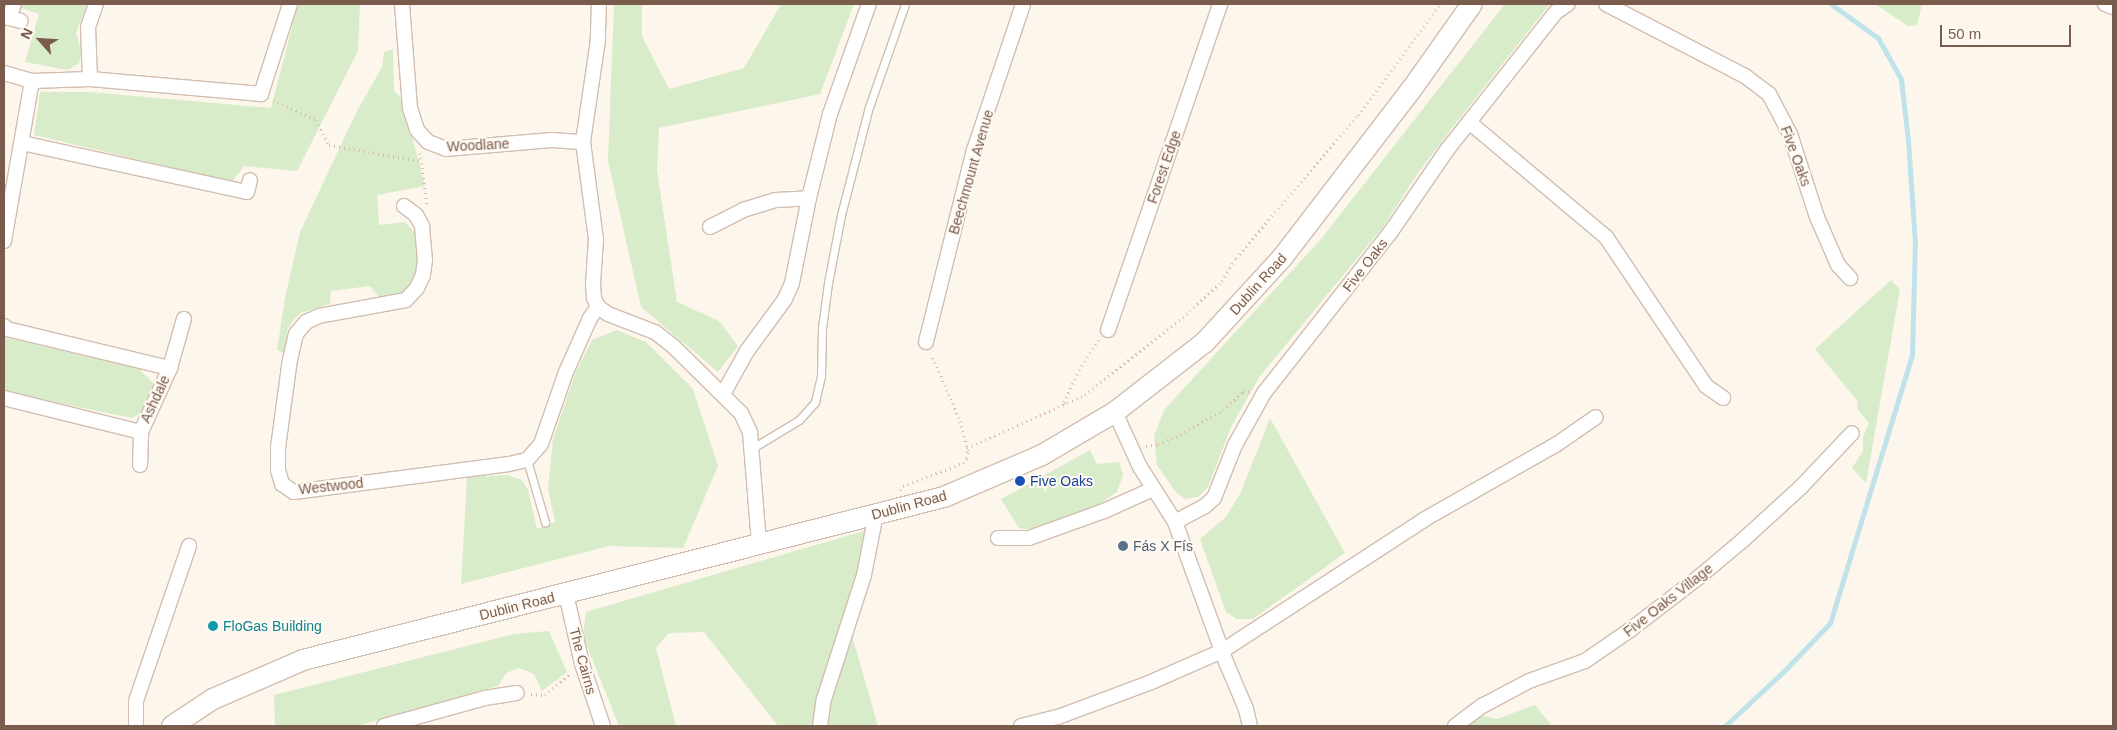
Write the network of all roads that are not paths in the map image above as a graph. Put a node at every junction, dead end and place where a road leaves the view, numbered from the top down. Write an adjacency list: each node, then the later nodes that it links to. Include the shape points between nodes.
1 (14, 4): 15 (street, via 9,18)
2 (96, 4): 17 (street, via 88,27)
3 (290, 4): 17 (street, via 261,94)
4 (402, 4): 20 (street, Woodlane, via 410,108 416,130 428,142 446,149 552,140)
5 (599, 4): 20 (street, via 598,40)
6 (869, 4): 23 (street, via 830,114)
7 (905, 4): 41 (lane, via 869,107 841,215 828,283 822,328 821,376 815,402 799,420)
8 (1023, 4): 32 (street, Beechmount Avenue, via 974,150)
9 (1220, 4): 31 (street, Forest Edge)
10 (1472, 4): 37 (main road, Dublin Road, via 1282,258 1205,342)
11 (1568, 4): 19 (street, Five Oaks, via 1556,12)
12 (1606, 4): 27 (street, Five Oaks, via 1745,76 1769,94 1790,134 1817,217 1838,264)
13 (2105, 4): 14 (street)
14 (2113, 7)
15 (21, 21)
16 (4, 74): 18 (street)
17 (90, 79): 18 (street)
18 (32, 81): 21 (street)
19 (1469, 122): 36 (street, via 1606,237 1706,386); 47 (street, Five Oaks, via 1390,233 1264,393 1235,445 1214,498)
20 (583, 142): 28 (street, via 596,239 593,284)
21 (22, 143): 22 (street, via 247,192); 26 (street)
22 (250, 180)
23 (809, 198): 25 (street, via 776,200 743,210); 34 (street, via 788,291 747,351)
24 (404, 206): 42 (street, Westwood, via 416,215 422,226 425,260 417,288 406,300 320,316 306,322 296,334 278,448 282,484 294,492)
25 (710, 227)
26 (4, 236)
27 (1850, 278)
28 (598, 307): 34 (street, via 655,332); 42 (street, via 566,372 541,444)
29 (184, 319): 33 (street)
30 (4, 326): 33 (street, Ashdale)
31 (1108, 330)
32 (926, 342)
33 (170, 368): 39 (street, Ashdale)
34 (723, 394): 41 (street, via 741,413 750,432)
35 (4, 398): 39 (street, Ashdale)
36 (1723, 398)
37 (1115, 412): 44 (street); 45 (main road, Dublin Road, via 1042,455 954,493)
38 (1596, 417): 52 (street, via 1558,444 1425,519)
39 (140, 432): 43 (street)
40 (1852, 433): 61 (street, Five Oaks Village, via 1743,540 1630,630 1585,660 1529,681 1482,706)
41 (751, 449): 49 (street)
42 (527, 460): 46 (lane)
43 (140, 465)
44 (1153, 489): 47 (street); 48 (street, via 1029,538)
45 (876, 514): 49 (main road, Dublin Road); 58 (street, via 864,575 824,699)
46 (545, 522)
47 (1175, 522): 52 (street)
48 (998, 538)
49 (759, 544): 51 (main road, Dublin Road)
50 (189, 546): 54 (street, via 136,701)
51 (566, 594): 55 (main road, Dublin Road, via 303,660 213,699); 57 (street, The Cairns, via 582,664)
52 (1222, 650): 59 (street, via 1149,683 1058,717); 60 (street)
53 (517, 693): 56 (street, via 485,698)
54 (136, 726)
55 (172, 726)
56 (384, 726)
57 (603, 726)
58 (820, 726)
59 (1021, 726)
60 (1250, 726)
61 (1455, 726)

